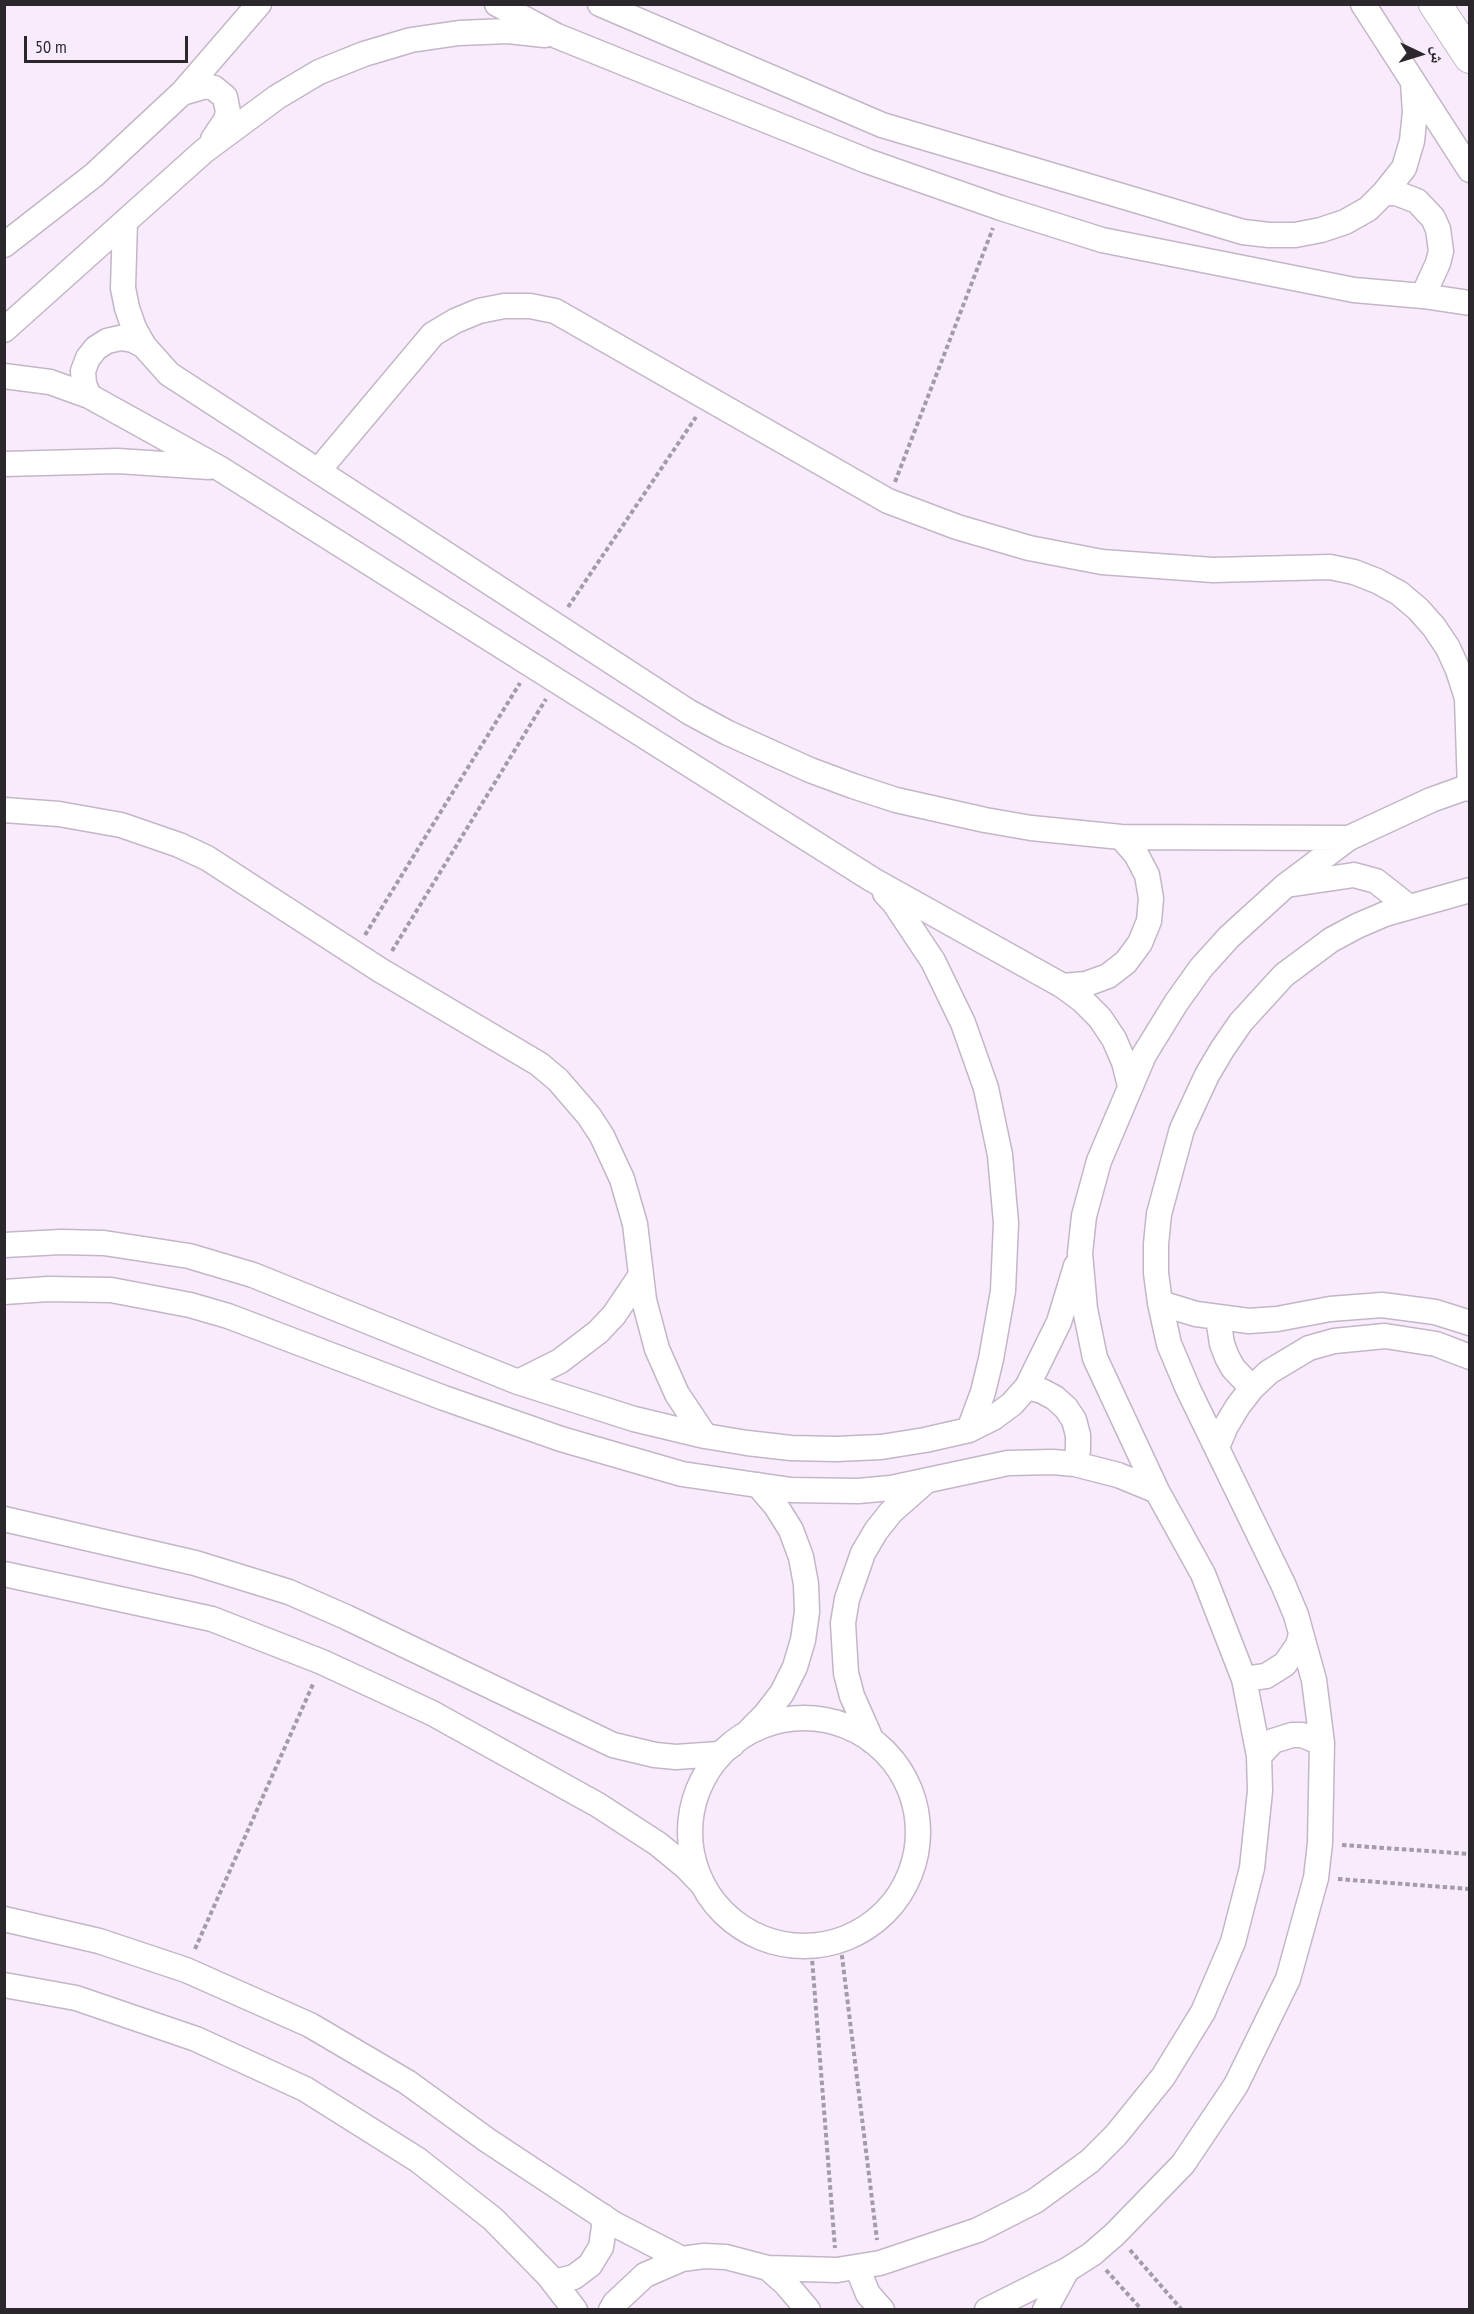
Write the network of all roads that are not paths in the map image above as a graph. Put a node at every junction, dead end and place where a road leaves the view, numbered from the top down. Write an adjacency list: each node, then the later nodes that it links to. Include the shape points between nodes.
1 (259, 4): 9 (street)
2 (497, 4): 6 (street)
3 (600, 4): 10 (street)
4 (1362, 4): 8 (street)
5 (1435, 4): 7 (main road)
6 (557, 36): 11 (street, via 508,31 459,33 411,40 364,54 319,72 277,97); 12 (street)
7 (1470, 57)
8 (1413, 82): 13 (street); 14 (street, via 1412,141 1404,168)
9 (182, 93): 11 (street, via 206,86 225,97 226,120); 16 (street, via 94,174)
10 (882, 125): 12 (street); 14 (street, via 1243,232 1295,235 1321,230 1368,209)
11 (204, 151): 15 (street)
12 (867, 161): 17 (street, via 1102,240 1354,290)
13 (1470, 170)
14 (1384, 193): 17 (street, via 1417,201 1438,228 1441,251)
15 (125, 222): 19 (street); 20 (street, via 123,288 130,318)
16 (4, 245)
17 (1423, 296): 18 (street)
18 (1470, 303)
19 (4, 330)
20 (144, 346): 22 (street, via 120,338 96,348 84,371); 25 (street, via 169,374)
21 (4, 376): 22 (street, via 50,382)
22 (89, 396): 24 (street)
23 (4, 464): 24 (street, via 118,461)
24 (219, 468): 31 (street)
25 (318, 471): 26 (street, via 433,334 471,314 504,306 530,306 555,311 888,501 957,527 1102,562 1185,569 1330,567 1377,581 1399,593 1434,627 1448,648); 29 (street, via 689,712 769,753 896,800 1031,828)
26 (1468, 700): 27 (street)
27 (1470, 787): 30 (street, via 1431,800)
28 (4, 810): 39 (street, via 90,818 121,825 207,858 380,970 539,1064 574,1098 602,1136 622,1179 635,1224)
29 (1121, 837): 30 (street); 35 (street, via 1137,854 1147,875 1149,921 1126,962 1108,976 1086,984)
30 (1349, 838): 32 (street)
31 (873, 880): 35 (street); 48 (street, via 896,904 949,992 975,1055 996,1132 1006,1223 1003,1291 983,1392)
32 (1285, 886): 34 (street, via 1354,874 1376,881); 36 (street, via 1201,968 1144,1055)
33 (1470, 890): 34 (street)
34 (1409, 907): 41 (street, via 1357,926 1306,956 1262,998 1223,1048 1190,1110 1173,1156 1156,1244)
35 (1063, 986): 36 (street, via 1100,1018 1114,1039)
36 (1130, 1086): 38 (street, via 1094,1179)
37 (4, 1245): 45 (street, via 104,1243 222,1265)
38 (1080, 1253): 46 (street, via 1059,1322); 54 (street, via 1095,1358)
39 (641, 1275): 45 (street, via 598,1332 560,1361); 49 (street, via 657,1349 677,1394)
40 (4, 1292): 53 (street, via 111,1290 190,1305 561,1439 682,1474)
41 (1160, 1303): 42 (street); 50 (street, via 1169,1344)
42 (1218, 1318): 43 (street, via 1267,1320 1382,1305 1435,1312); 47 (street, via 1227,1357)
43 (1470, 1323)
44 (1470, 1357): 47 (street, via 1411,1339 1359,1337 1309,1348 1269,1372)
45 (518, 1382): 49 (street, via 634,1419)
46 (1027, 1387): 48 (street, via 1012,1404); 51 (street, via 1055,1398 1070,1414 1078,1435)
47 (1252, 1388): 50 (street)
48 (969, 1430): 49 (street, via 881,1447 836,1449 791,1448)
49 (705, 1436)
50 (1217, 1447): 57 (street, via 1283,1584)
51 (1075, 1464): 52 (street, via 1008,1462); 54 (street, via 1118,1475)
52 (928, 1480): 53 (street, via 858,1491 791,1490); 60 (street, via 891,1512 876,1531 860,1560 847,1599 843,1632 846,1672)
53 (758, 1485): 59 (street, via 776,1506 798,1548 807,1612 803,1640 782,1693)
54 (1157, 1491): 58 (street, via 1203,1574)
55 (4, 1519): 59 (street, via 195,1563 289,1592 613,1744 676,1757 719,1754)
56 (4, 1574): 63 (street, via 212,1619 322,1662 442,1719 598,1805 658,1844)
57 (1301, 1634): 58 (street, via 1285,1664 1266,1676); 61 (street, via 1314,1680)
58 (1244, 1679): 62 (street)
59 (738, 1740): 60 (street, via 765,1725 810,1718 832,1721); 63 (street, via 714,1763 693,1810 694,1861)
60 (872, 1741): 63 (street, via 900,1771 909,1789 918,1830 907,1880 891,1906 876,1920 840,1940 810,1946 774,1942 740,1927 713,1901)
61 (1322, 1743): 62 (street, via 1292,1735 1273,1742); 70 (street, via 1316,1878 1288,1979 1236,2085 1183,2164 1115,2234)
62 (1259, 1756): 68 (street, via 1257,1830 1238,1923 1203,2012 1163,2077 1116,2135 1035,2201 978,2230)
63 (704, 1885)
64 (4, 1919): 66 (street, via 99,1941 186,1970 310,2025 407,2082)
65 (4, 1984): 71 (street, via 76,1998 196,2039 305,2089 418,2160 493,2219)
66 (603, 2216): 67 (street); 71 (street, via 601,2247 590,2265 574,2277)
67 (682, 2259): 69 (street, via 726,2257); 73 (street, via 645,2275)
68 (858, 2266): 69 (street); 75 (street, via 868,2294)
69 (768, 2268): 74 (street)
70 (1067, 2270): 76 (street); 77 (street)
71 (554, 2282): 72 (street)
72 (575, 2310)
73 (611, 2310)
74 (808, 2310)
75 (882, 2310)
76 (987, 2310)
77 (1045, 2310)

